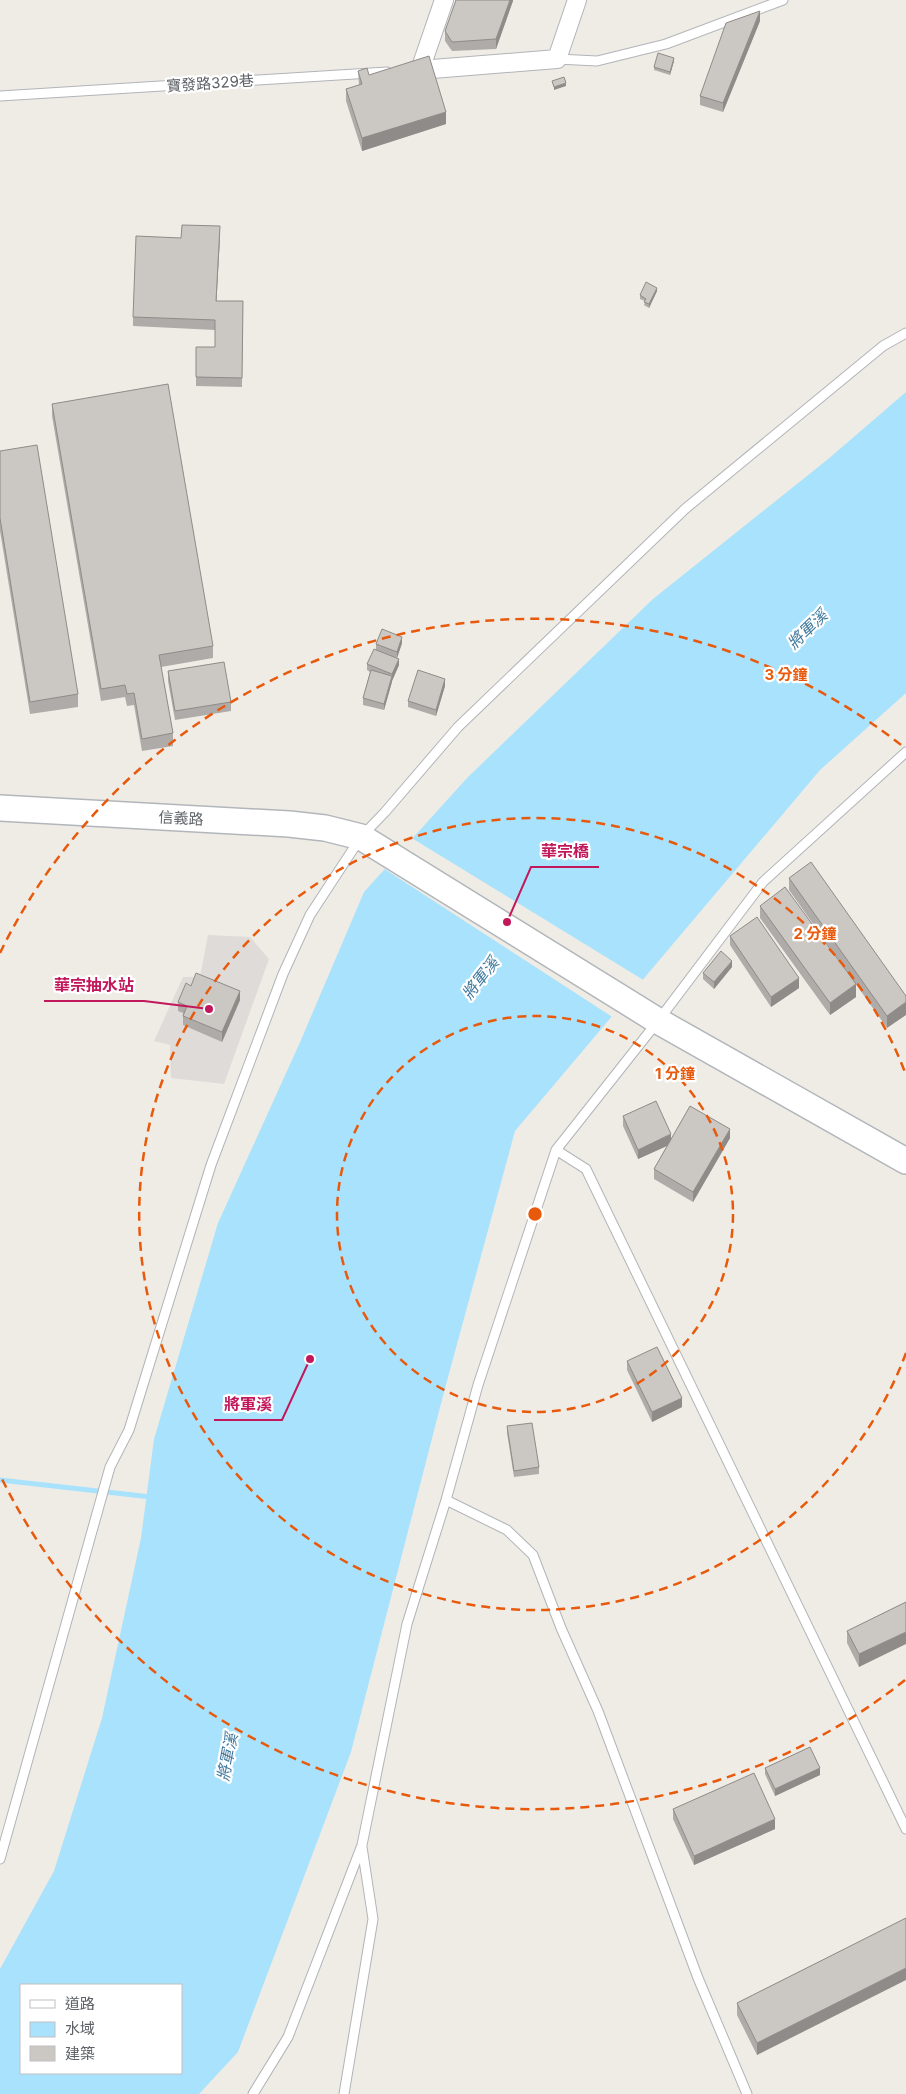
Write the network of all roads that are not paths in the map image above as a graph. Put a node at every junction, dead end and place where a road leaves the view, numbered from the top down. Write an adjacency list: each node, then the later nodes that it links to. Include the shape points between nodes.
1 (444, 0): 4 (street, via 415,70)
2 (577, 0): 4 (street)
3 (783, 0): 4 (lane, via 666,44 597,61)
4 (556, 58)
5 (400, 71): 6 (lane, 寶發路329巷)
6 (0, 96)
7 (906, 333): 10 (lane, via 883,346 685,509 458,727)
8 (906, 752): 11 (lane, via 763,882)
9 (0, 808): 10 (street, 信義路, via 289,824)
10 (361, 837): 11 (street, 信義路); 17 (lane, via 310,915 283,974 210,1165 129,1430 110,1467)
11 (658, 1021): 12 (lane); 13 (street, 信義路)
12 (556, 1150): 14 (lane, via 478,1385); 15 (lane, via 586,1169)
13 (906, 1161)
14 (446, 1500): 16 (lane, via 407,1624); 20 (lane, via 507,1530 533,1555 598,1711 698,1978)
15 (906, 1829)
16 (362, 1846): 18 (lane, via 288,2037); 19 (lane, via 373,1919)
17 (0, 1858)
18 (253, 2094)
19 (344, 2094)
20 (747, 2094)

